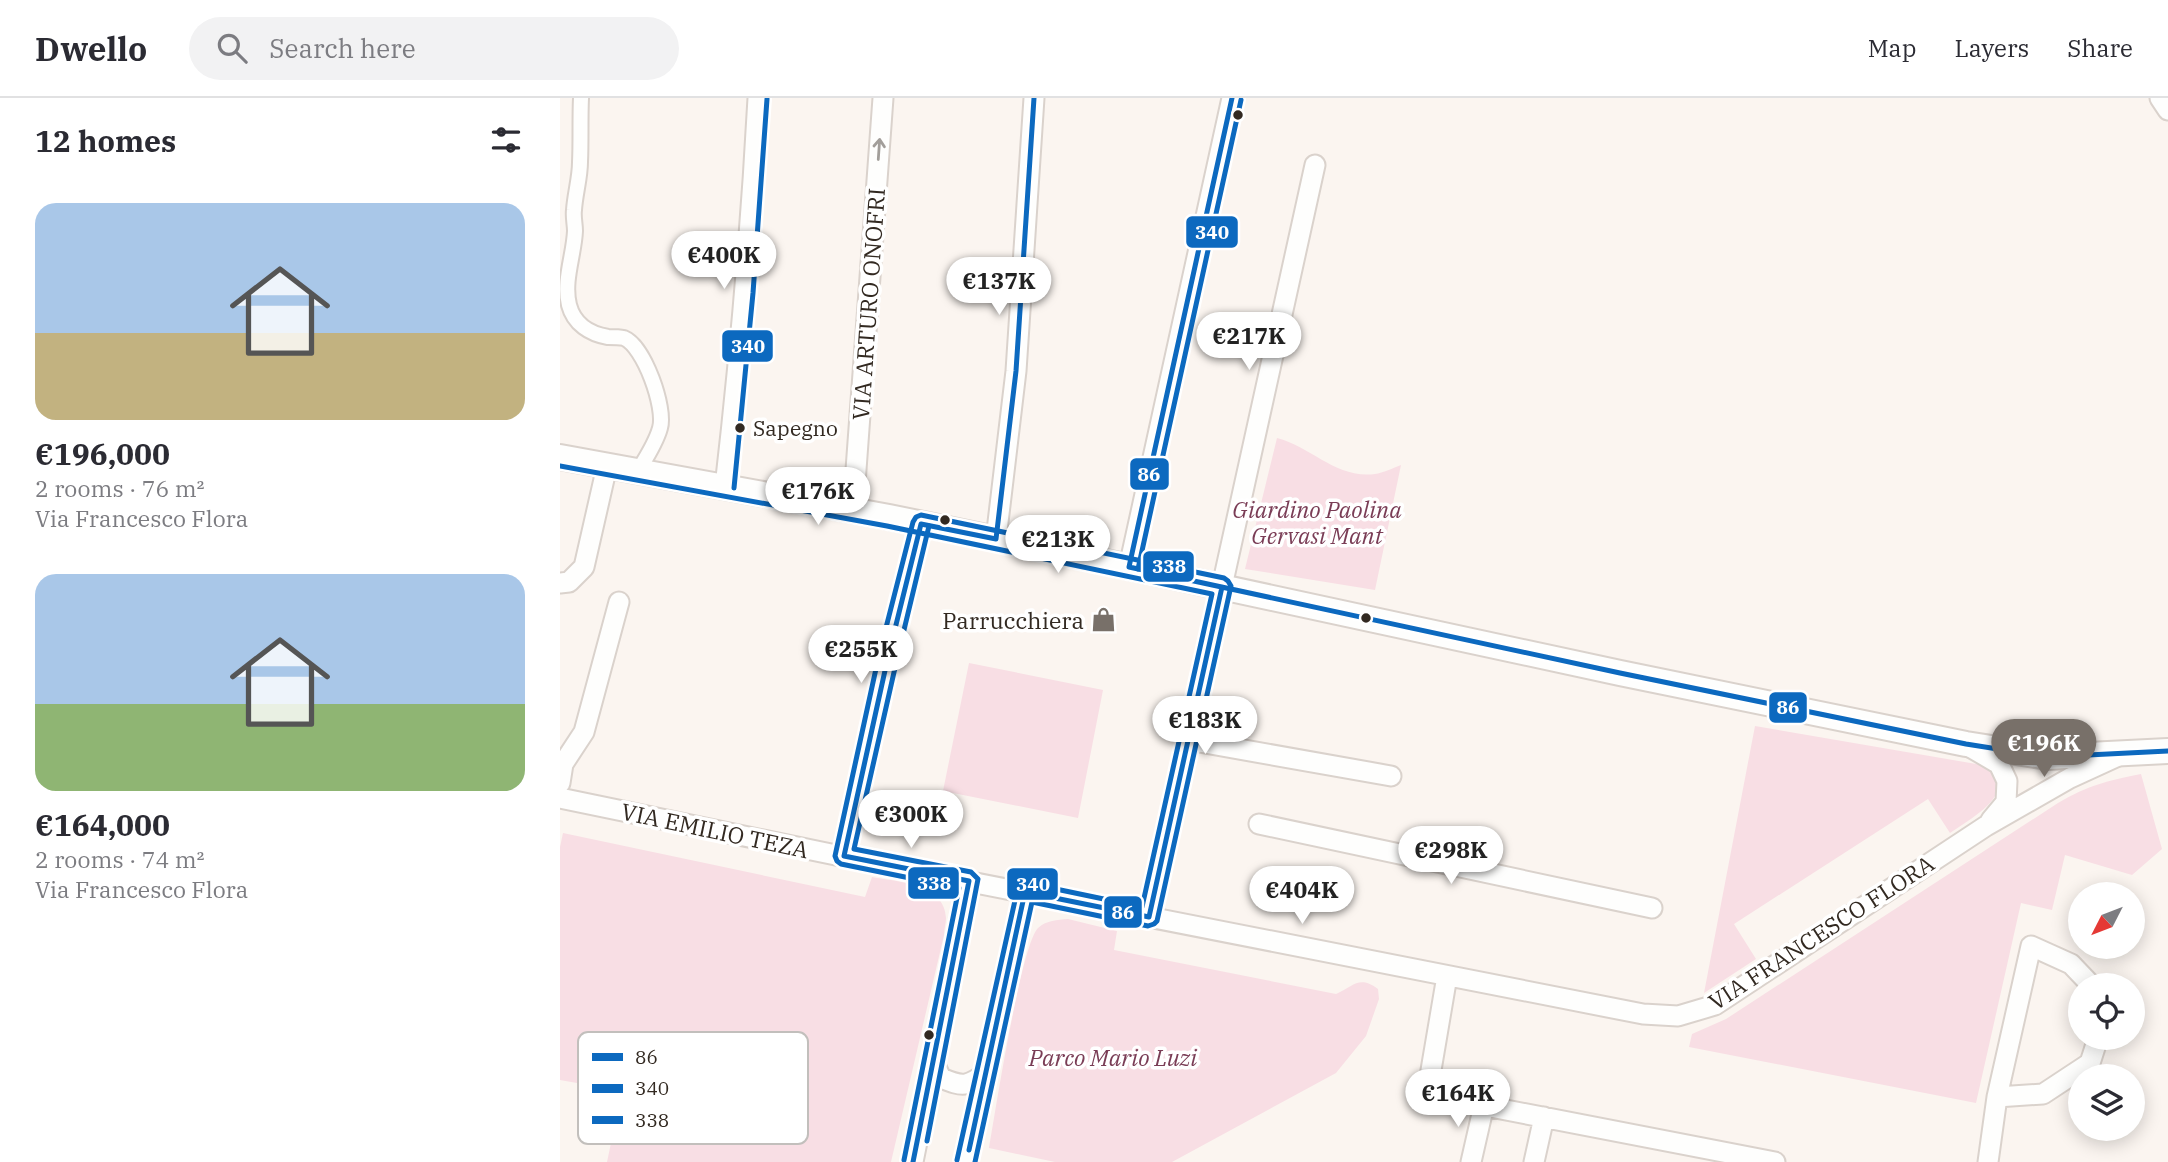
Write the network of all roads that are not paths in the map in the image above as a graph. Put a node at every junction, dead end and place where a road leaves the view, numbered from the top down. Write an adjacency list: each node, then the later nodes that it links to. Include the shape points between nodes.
1 (581, 98): 11 (street, via 569,304 583,327 624,339 643,359 662,421)
2 (758, 98): 12 (street, via 738,376)
3 (883, 98): 13 (street, VIA ARTURO ONOFRI, one-way to 3)
4 (1034, 98): 15 (street, via 1016,371)
5 (1232, 98): 16 (street)
6 (2160, 98): 7 (street)
7 (2168, 110)
8 (1315, 165): 18 (street)
9 (560, 457): 10 (street)
10 (607, 466): 11 (street); 17 (street, via 584,567 569,582)
11 (638, 471): 12 (street)
12 (725, 487): 13 (street)
13 (853, 511): 14 (street)
14 (921, 524): 15 (street); 29 (street)
15 (996, 539): 16 (street)
16 (1129, 567): 18 (street)
17 (560, 583)
18 (1222, 587): 20 (street); 21 (street)
19 (620, 602): 25 (street, via 584,732 563,764)
20 (1188, 740): 24 (street); 33 (street)
21 (1966, 744): 23 (street, via 2048,757); 28 (street, VIA FRANCESCO FLORA, via 1998,764 2007,781 2006,802)
22 (2168, 751): 23 (street)
23 (2125, 753): 28 (street, VIA FRANCESCO FLORA)
24 (1391, 776)
25 (560, 783)
26 (560, 798): 29 (street, VIA EMILIO TEZA)
27 (1259, 824): 32 (street)
28 (1986, 826): 35 (street, VIA FRANCESCO FLORA, via 1715,1005 1678,1016 1643,1014)
29 (844, 856): 30 (street, VIA EMILIO TEZA)
30 (969, 881): 31 (street, VIA EMILIO TEZA); 37 (street)
31 (1025, 892): 33 (street, VIA EMILIO TEZA); 38 (street)
32 (1652, 908)
33 (1149, 917): 35 (street, VIA EMILIO TEZA)
34 (2080, 973): 39 (street, via 2071,964 2031,946)
35 (1447, 976): 40 (street, via 1430,1076 1434,1090 1444,1098)
36 (2094, 1050): 39 (street, via 2090,1063 2043,1094)
37 (933, 1061): 38 (street, via 941,1078 958,1085 971,1084); 42 (street)
38 (986, 1073): 43 (street)
39 (1997, 1097): 47 (street)
40 (1484, 1105): 41 (street); 44 (street)
41 (1545, 1117): 45 (street); 46 (street)
42 (913, 1162)
43 (966, 1162)
44 (1471, 1162)
45 (1535, 1162)
46 (1775, 1162)
47 (1988, 1162)

